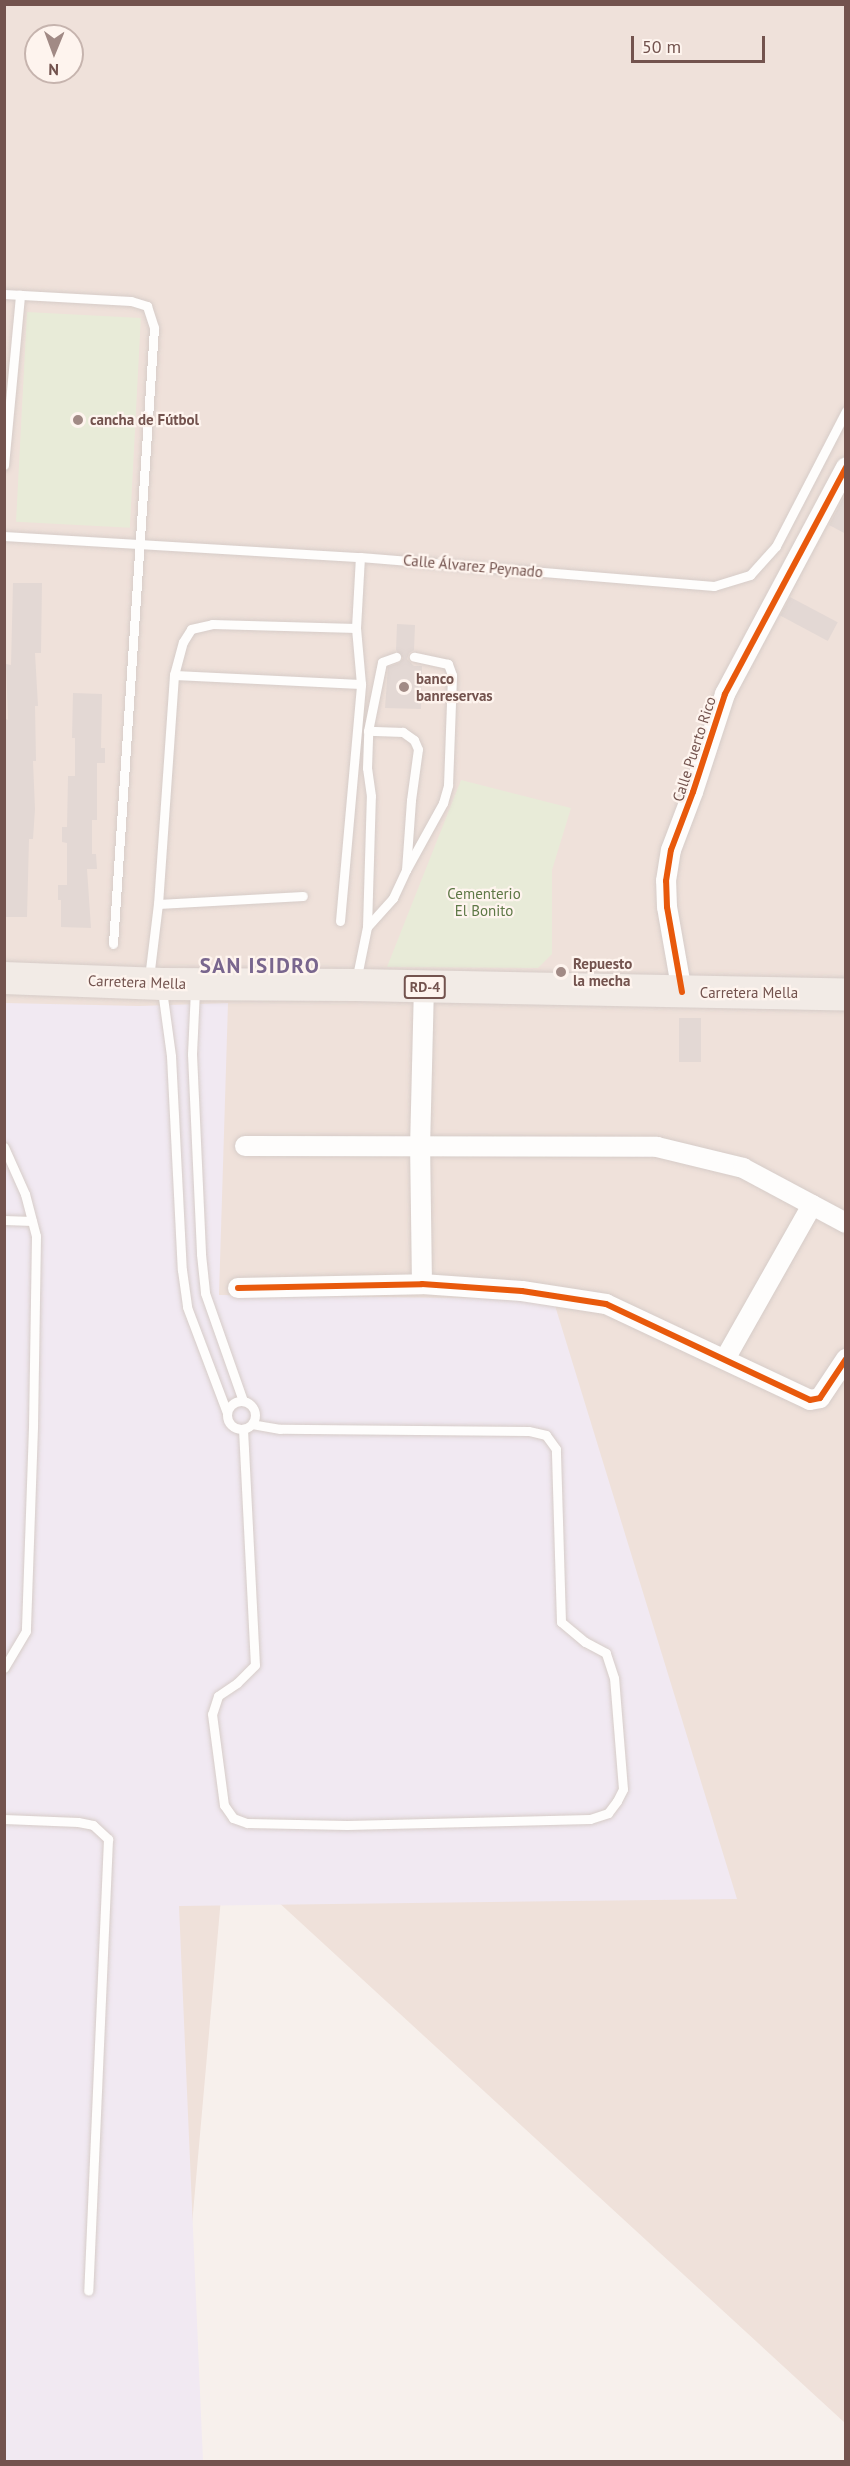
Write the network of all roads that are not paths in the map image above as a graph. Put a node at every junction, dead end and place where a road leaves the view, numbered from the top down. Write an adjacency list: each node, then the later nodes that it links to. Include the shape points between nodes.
1 (4, 294): 2 (lane)
2 (20, 296): 4 (lane); 7 (lane, via 147,306 154,328)
3 (846, 411): 8 (lane, Calle Álvarez Peynado, via 776,546 750,574 714,586)
4 (4, 465)
5 (846, 467): 26 (street, Calle Puerto Rico, via 725,694 671,850 667,907)
6 (4, 536): 7 (lane, Calle Álvarez Peynado)
7 (139, 543): 8 (lane, Calle Álvarez Peynado); 20 (lane)
8 (360, 557): 9 (lane)
9 (357, 628): 12 (lane, via 212,624 191,629); 13 (lane)
10 (396, 657): 14 (lane, via 382,662)
11 (414, 657): 15 (lane, via 448,664 452,675 448,785)
12 (174, 675): 13 (lane); 17 (lane)
13 (361, 684): 18 (lane)
14 (368, 730): 15 (lane, via 403,732 418,749); 19 (lane, via 371,796)
15 (406, 870): 19 (lane, via 393,898)
16 (303, 896): 17 (lane)
17 (158, 904): 22 (lane)
18 (340, 921)
19 (367, 927): 24 (lane)
20 (113, 944)
21 (4, 978): 22 (main road, Carretera Mella / RD-4)
22 (155, 984): 23 (main road, Carretera Mella / RD-4); 40 (lane, via 171,1056 187,1307)
23 (195, 984): 24 (main road, Carretera Mella / RD-4); 39 (lane, via 192,1054 202,1264 206,1293)
24 (356, 985): 25 (main road, Carretera Mella / RD-4)
25 (424, 987): 26 (main road, Carretera Mella / RD-4); 30 (street)
26 (682, 992): 27 (main road, Carretera Mella / RD-4)
27 (846, 994)
28 (245, 1146): 30 (street)
29 (4, 1147): 33 (lane, via 25,1194)
30 (420, 1149): 31 (street, via 657,1147 742,1168); 35 (street)
31 (812, 1205): 34 (street); 37 (street)
32 (4, 1220): 33 (lane)
33 (32, 1221): 43 (lane, via 36,1236 26,1631)
34 (846, 1223)
35 (422, 1284): 36 (street); 37 (street, via 522,1291 606,1304)
36 (238, 1288)
37 (725, 1359): 38 (street, via 810,1400 820,1398)
38 (846, 1359)
39 (243, 1401): 40 (lane, via 236,1401); 41 (lane, via 255,1410)
40 (227, 1413): 42 (lane, via 232,1426)
41 (253, 1424): 42 (lane); 42 (lane, via 280,1429 528,1431 546,1435 556,1449 561,1622 606,1653 614,1678 623,1789 608,1813 590,1819 347,1825 247,1823 233,1818 224,1805 212,1714 218,1696 255,1665)
42 (243, 1429)
43 (4, 1668)
44 (4, 1819): 45 (lane, via 78,1822 93,1825 108,1839)
45 (88, 2291)

